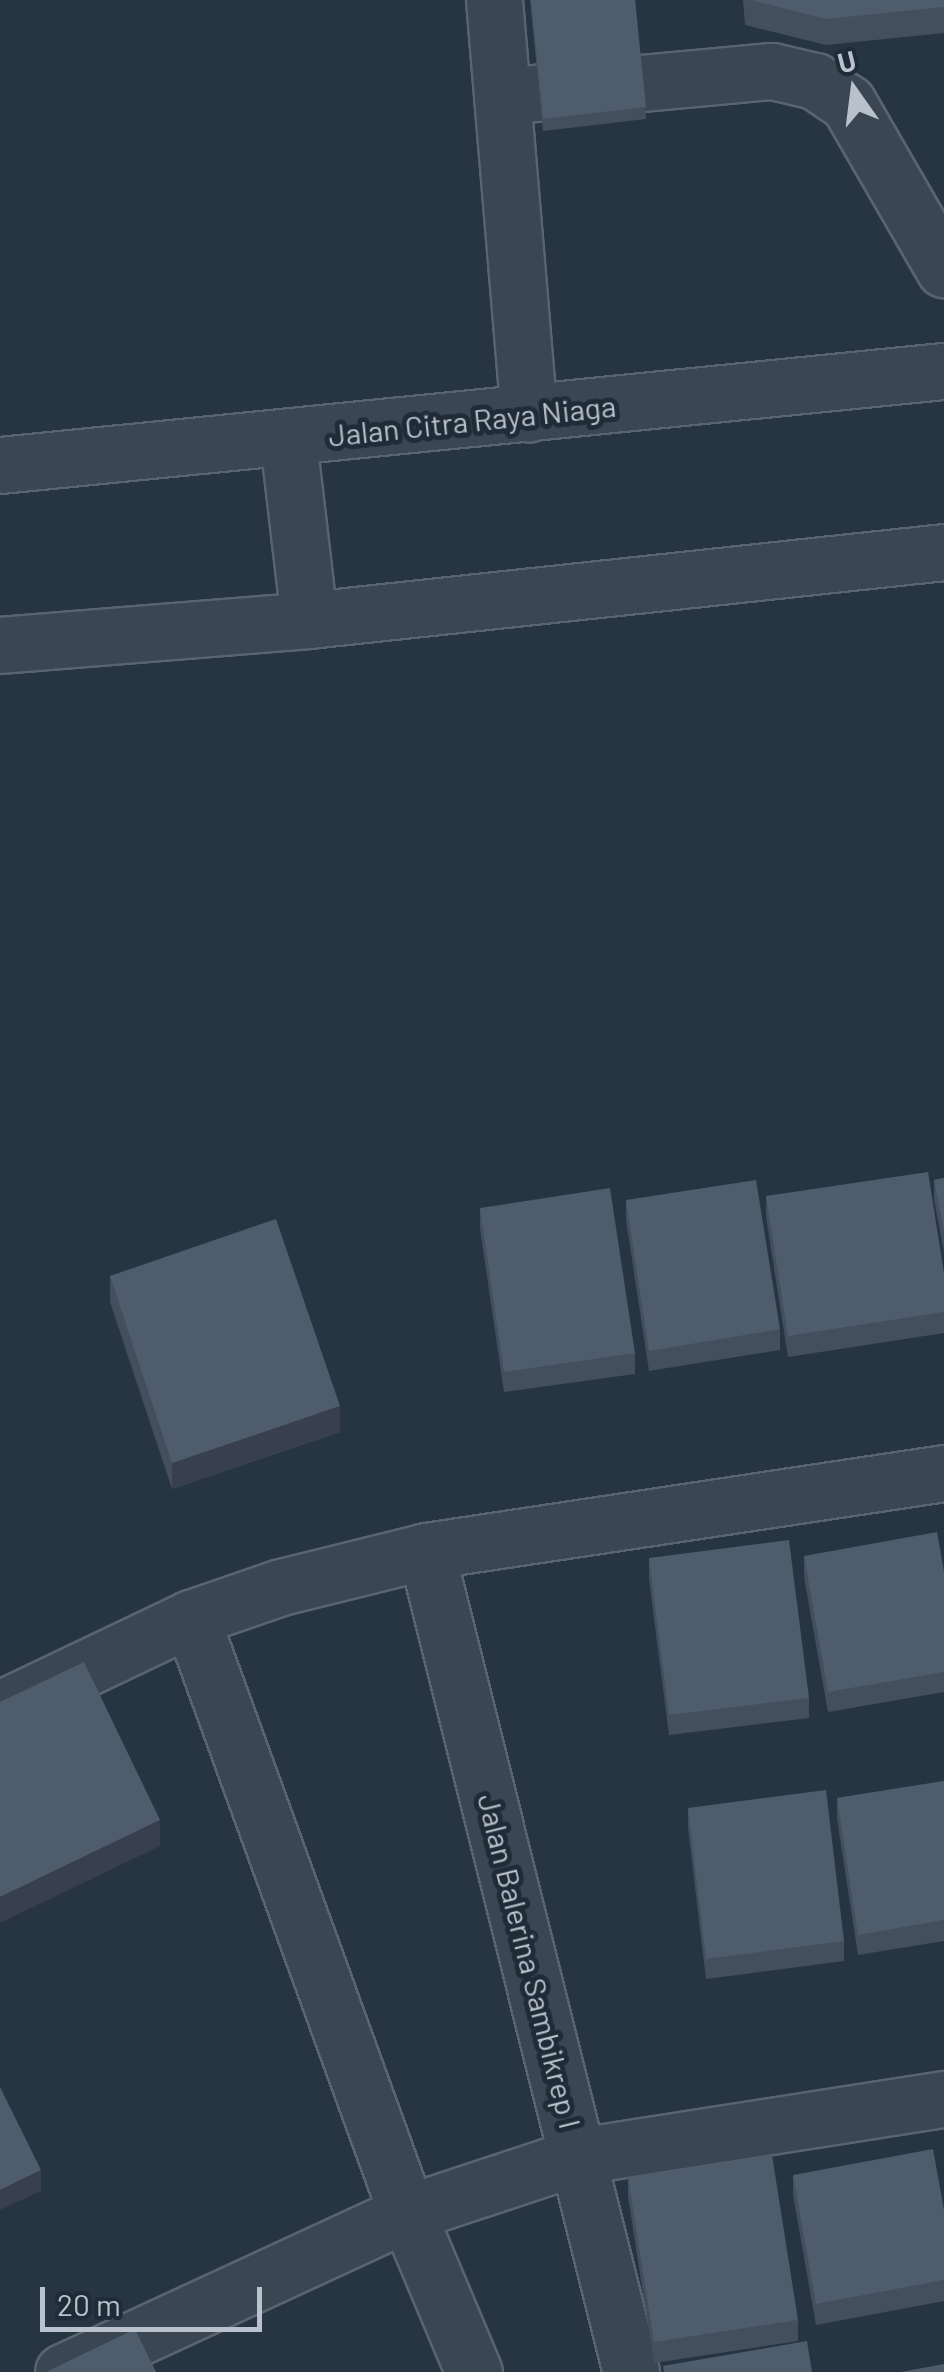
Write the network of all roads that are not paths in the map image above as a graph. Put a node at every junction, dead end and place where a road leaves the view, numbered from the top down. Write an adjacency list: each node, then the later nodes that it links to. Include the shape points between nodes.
1 (494, 0): 2 (street)
2 (502, 96): 3 (street, via 772,71 815,81 848,103); 5 (street)
3 (944, 269)
4 (944, 370): 5 (street, Jalan Citra Raya Niaga)
5 (529, 414): 6 (street, Jalan Citra Raya Niaga)
6 (288, 440): 7 (street, Jalan Citra Raya Niaga); 9 (street)
7 (0, 465)
8 (944, 552): 9 (street)
9 (309, 620): 10 (street)
10 (0, 645)
11 (944, 1472): 12 (street)
12 (426, 1551): 13 (street); 16 (street, Jalan Balerina Sambikrep I)
13 (191, 1618): 14 (street); 17 (street)
14 (0, 1708)
15 (944, 2099): 16 (street)
16 (579, 2156): 17 (street); 20 (street, Jalan Balerina Sambikrep I)
17 (407, 2213): 18 (street); 19 (street)
18 (63, 2372)
19 (474, 2372)
20 (631, 2372)

